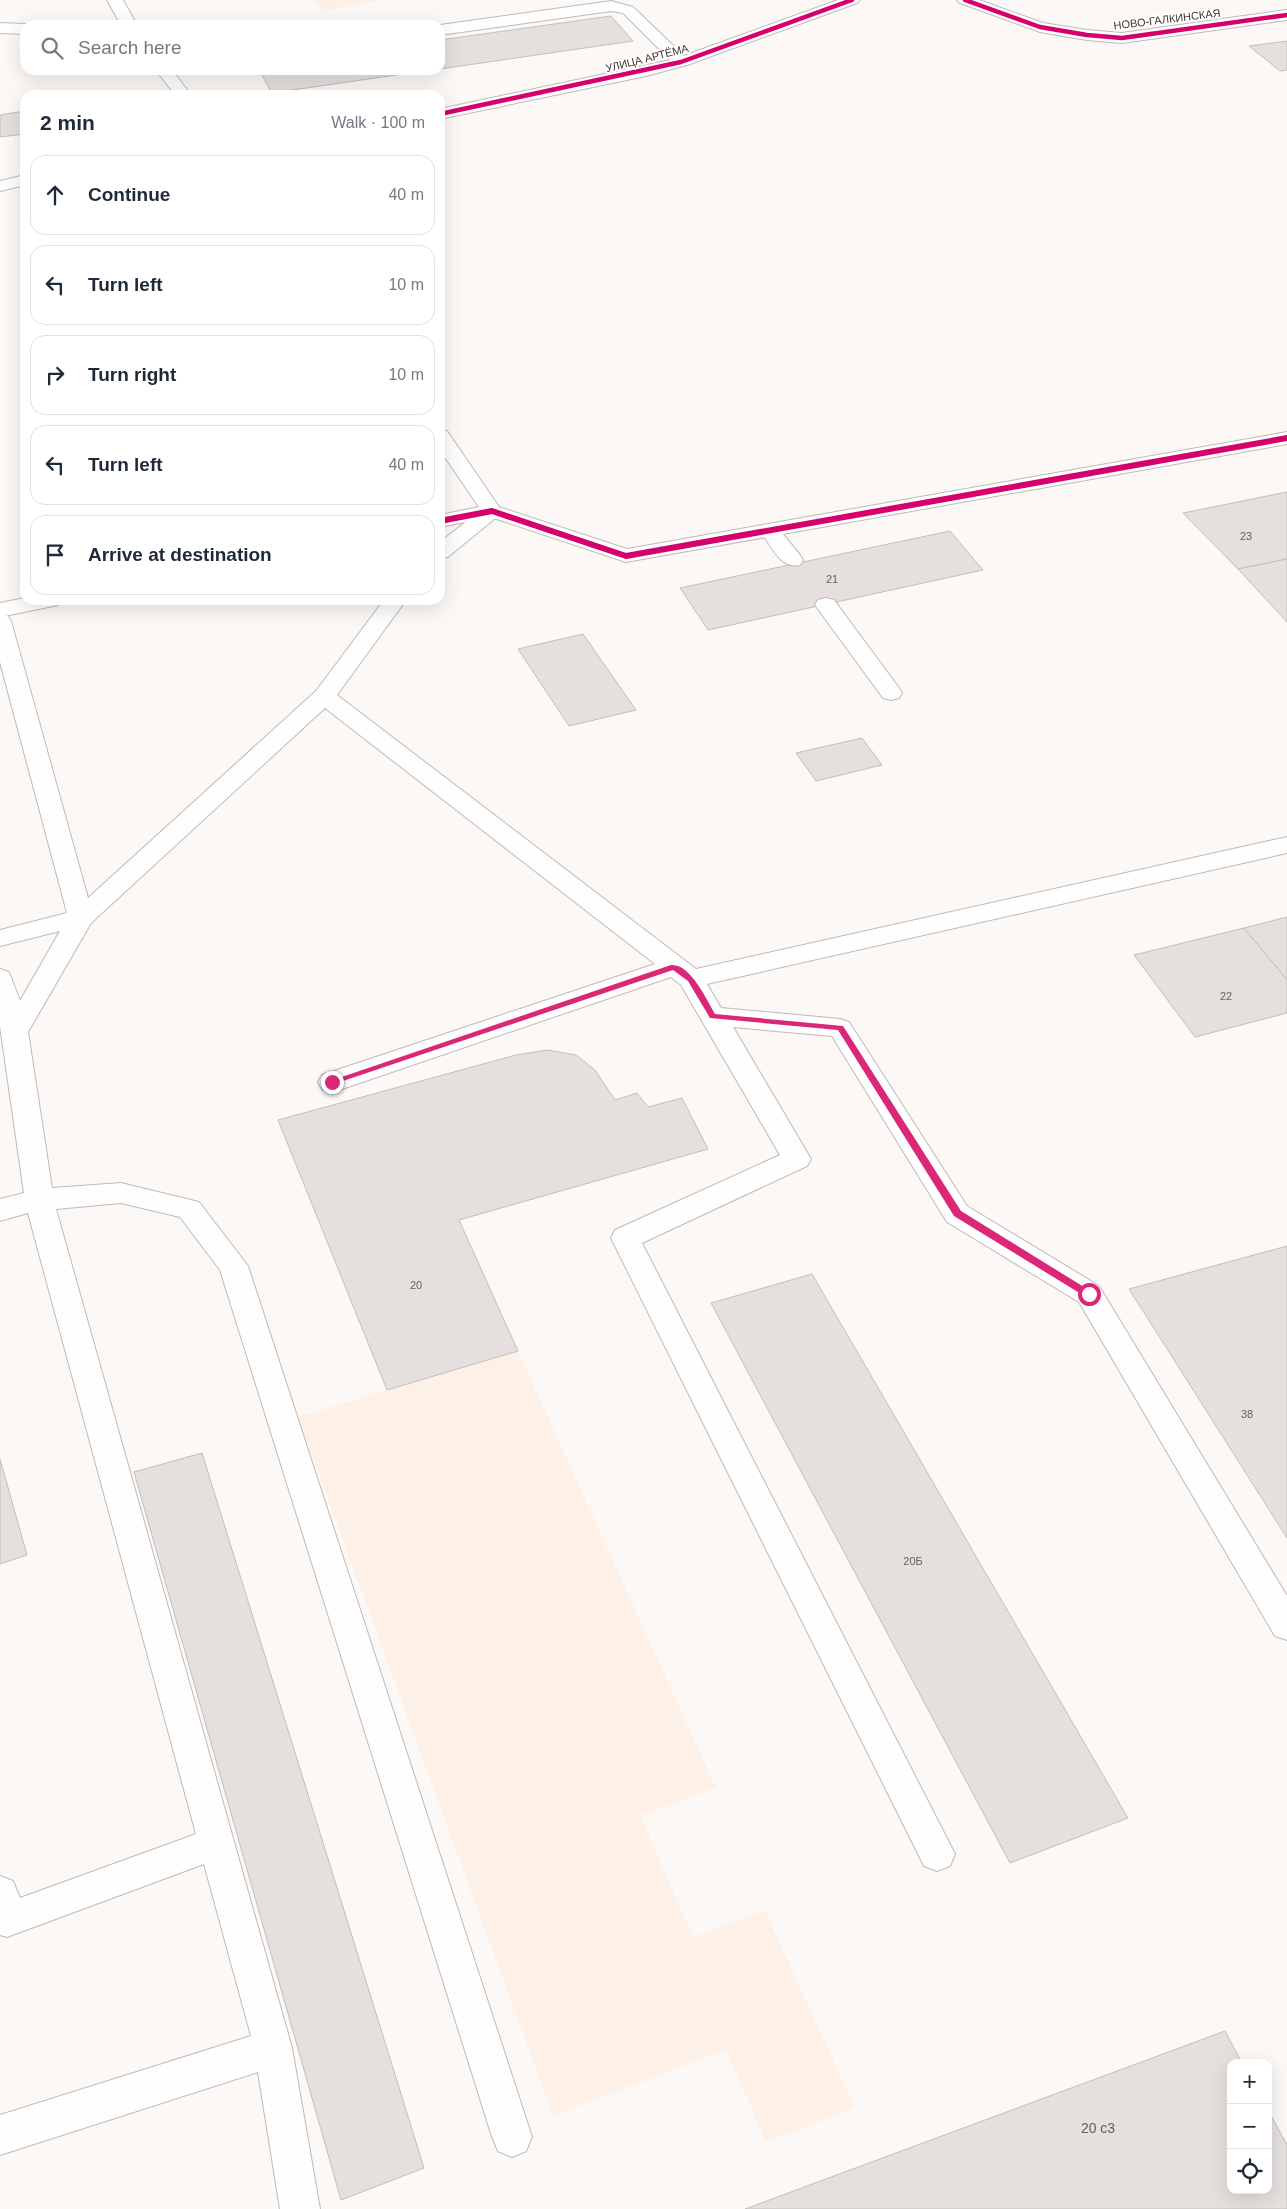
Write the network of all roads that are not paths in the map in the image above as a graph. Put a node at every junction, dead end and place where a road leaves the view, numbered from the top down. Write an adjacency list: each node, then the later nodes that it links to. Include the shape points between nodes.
1 (115, 0): 5 (street)
2 (852, 0): 9 (street, УЛИЦА АРТЁМА)
3 (965, 0): 4 (street, НОВО-ГАЛКИНСКАЯ, via 1040,27 1122,38)
4 (1287, 15)
5 (126, 20)
6 (0, 28): 7 (street)
7 (20, 29)
8 (445, 29): 9 (street, via 611,6 628,10)
9 (681, 62): 12 (street, УЛИЦА АРТЁМА)
10 (168, 75): 11 (street)
11 (179, 90)
12 (445, 113)
13 (20, 181): 14 (street)
14 (0, 186)
15 (1287, 438): 19 (street)
16 (445, 442): 17 (street)
17 (492, 511): 18 (street); 19 (street, via 626,556); 20 (street)
18 (445, 520)
19 (770, 531): 21 (street)
20 (445, 548)
21 (792, 560)
22 (25, 605): 25 (street)
23 (391, 605): 28 (street)
24 (826, 605): 27 (street)
25 (0, 610)
26 (0, 621): 30 (street)
27 (891, 693)
28 (324, 696): 30 (street); 32 (street)
29 (1287, 845): 32 (street)
30 (81, 918): 31 (street); 35 (street)
31 (0, 938)
32 (683, 973): 34 (street); 36 (street)
33 (0, 978): 35 (street)
34 (713, 1016): 39 (street, via 840,1028 958,1214 1089,1294); 41 (street, via 797,1159 625,1238)
35 (15, 1032): 37 (street)
36 (332, 1082)
37 (39, 1200): 38 (street); 40 (street); 45 (street, via 121,1193 189,1209 233,1266)
38 (0, 1210)
39 (1287, 1626)
40 (217, 1843): 42 (street, via 7,1920); 43 (street)
41 (937, 1854)
42 (0, 1893)
43 (273, 2048): 44 (street); 46 (street)
44 (0, 2135)
45 (512, 2137)
46 (300, 2209)

